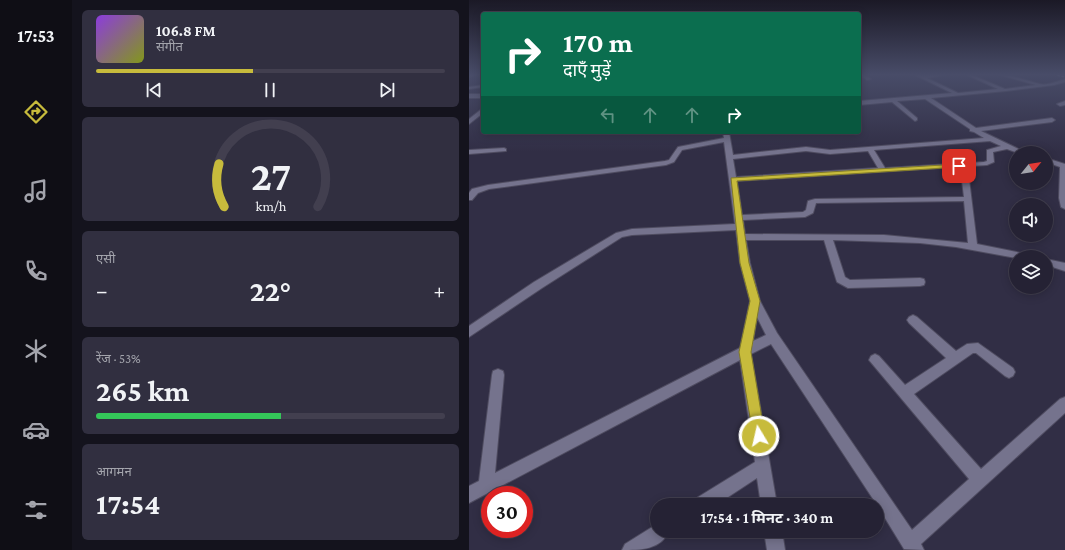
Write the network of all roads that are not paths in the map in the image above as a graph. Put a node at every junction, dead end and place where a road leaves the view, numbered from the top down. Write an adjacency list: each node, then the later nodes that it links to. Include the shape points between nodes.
1 (894, 101): 2 (street); 4 (street); 6 (street)
2 (898, 101)
3 (931, 101): 9 (street)
4 (861, 103)
5 (481, 112): 8 (street)
6 (915, 119)
7 (1052, 120): 9 (street)
8 (469, 122)
9 (972, 130): 11 (street)
10 (727, 136): 17 (street); 23 (street, via 680,148 672,161 666,163 488,186 477,189)
11 (989, 139): 12 (street); 14 (street)
12 (1006, 147): 13 (street); 20 (street, via 989,151 991,162 988,164)
13 (1009, 148)
14 (870, 149): 17 (street, via 830,152 806,149); 20 (street)
15 (504, 150): 16 (street)
16 (469, 152)
17 (730, 157): 21 (street)
18 (1053, 162): 19 (street)
19 (1064, 166): 25 (street)
20 (882, 169): 21 (street)
21 (733, 179): 26 (street)
22 (966, 181): 24 (street)
23 (469, 198)
24 (967, 198): 26 (street, via 815,201 811,204 810,211 805,214); 28 (street)
25 (1065, 207)
26 (740, 228): 27 (street); 33 (street, via 745,263); 35 (street, via 632,232 619,235)
27 (827, 236): 28 (street, via 877,237); 32 (street, via 841,279 848,284)
28 (973, 246): 29 (street)
29 (1009, 253)
30 (1053, 264): 31 (street)
31 (1065, 267)
32 (920, 282)
33 (755, 301): 36 (street); 37 (street)
34 (913, 320): 38 (street)
35 (469, 332)
36 (773, 337): 37 (street); 53 (street)
37 (745, 352): 44 (street); 46 (street)
38 (955, 358): 40 (street, via 971,348 978,348); 42 (street)
39 (875, 360): 42 (street)
40 (1009, 372)
41 (498, 375): 46 (street)
42 (904, 393): 45 (street)
43 (1065, 404): 45 (street)
44 (763, 465): 49 (street); 50 (street)
45 (980, 480): 53 (street)
46 (486, 486)
47 (481, 489): 48 (street)
48 (469, 495)
49 (712, 498)
50 (768, 498)
51 (650, 538): 54 (street)
52 (774, 538): 55 (street)
53 (913, 546)
54 (631, 550)
55 (776, 550)

